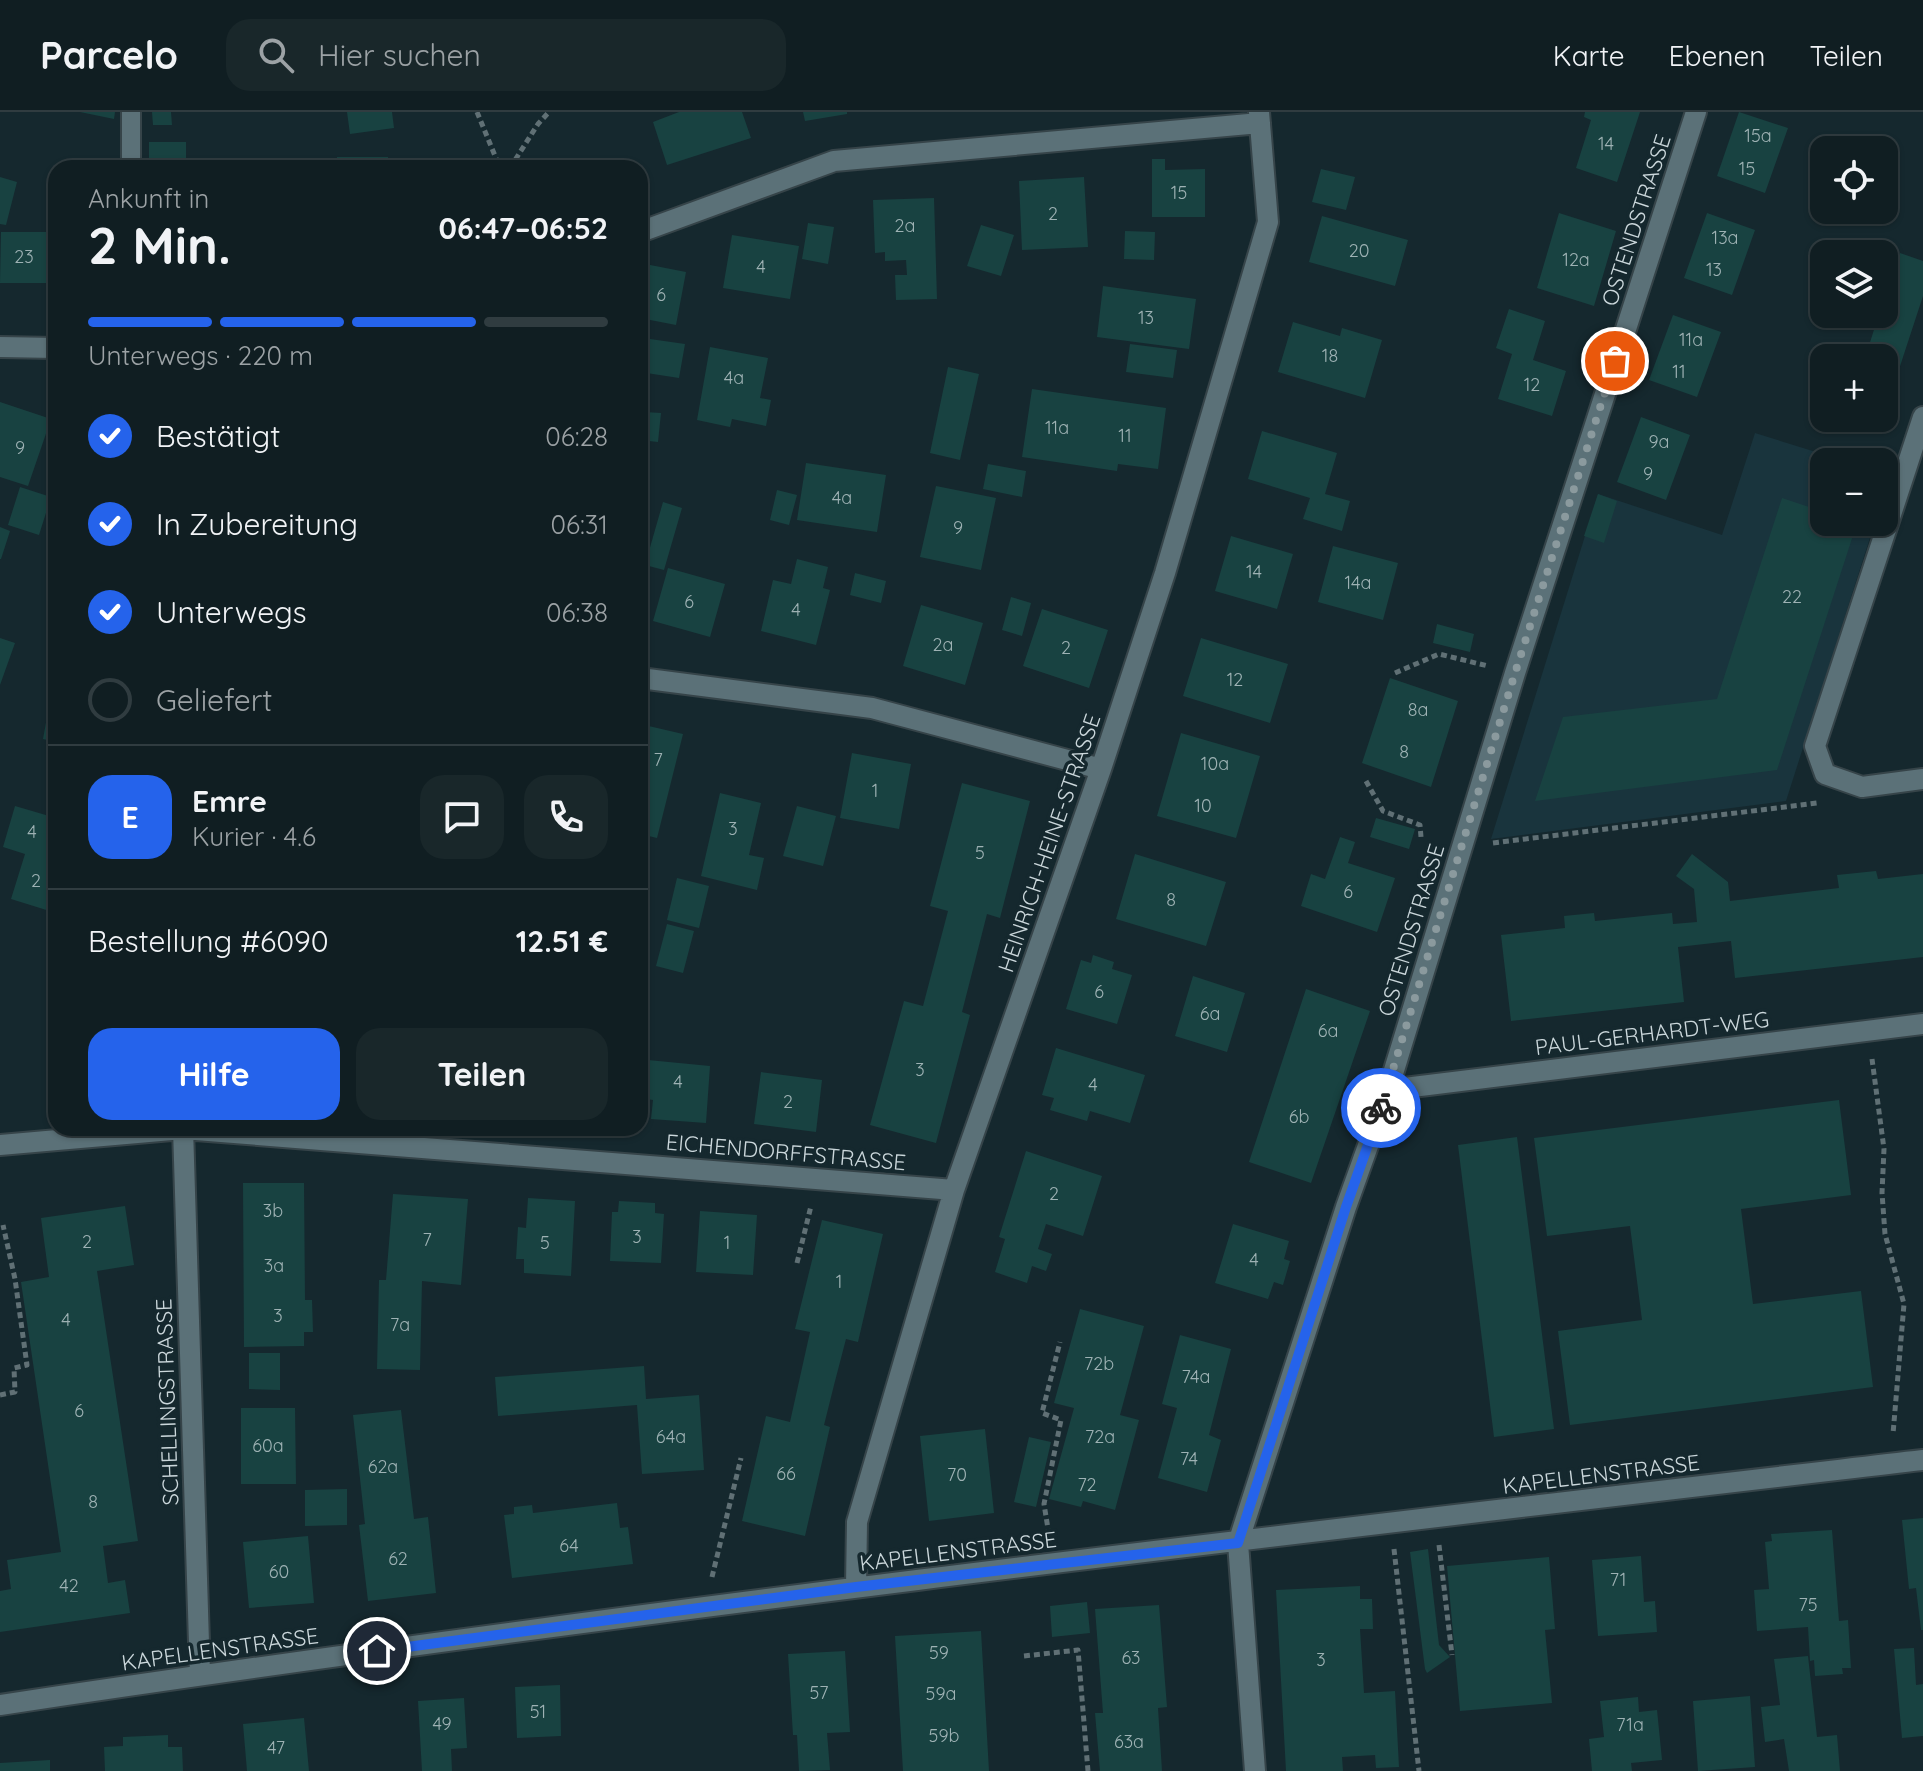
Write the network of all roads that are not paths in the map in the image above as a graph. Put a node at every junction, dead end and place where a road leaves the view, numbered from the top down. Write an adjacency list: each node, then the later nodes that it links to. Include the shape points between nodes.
1 (131, 112): 4 (lane)
2 (1696, 112): 13 (street, OSTENDSTRASSE, via 1460,847)
3 (1259, 118): 5 (street, via 834,161); 10 (street, HEINRICH-HEINE-STRASSE, via 1268,222)
4 (131, 160)
5 (648, 229)
6 (0, 347): 7 (street)
7 (48, 348)
8 (1923, 417): 11 (street, via 1815,746 1825,774 1862,787)
9 (648, 679): 10 (street, via 872,708)
10 (1101, 769): 18 (street, HEINRICH-HEINE-STRASSE)
11 (1923, 779)
12 (1923, 1024): 13 (street, PAUL-GERHARDT-WEG)
13 (1388, 1090): 20 (street, OSTENDSTRASSE)
14 (97, 1136): 17 (street, EICHENDORFFSTRASSE)
15 (183, 1136): 22 (street, SCHELLINGSTRASSE)
16 (283, 1136): 18 (street, EICHENDORFFSTRASSE)
17 (0, 1145)
18 (954, 1190): 21 (street, HEINRICH-HEINE-STRASSE, via 857,1522)
19 (1923, 1460): 20 (street, KAPELLENSTRASSE)
20 (1238, 1543): 21 (street, KAPELLENSTRASSE); 24 (street, OSTENDSTRASSE)
21 (856, 1587): 22 (street, KAPELLENSTRASSE)
22 (200, 1675): 23 (street, KAPELLENSTRASSE)
23 (0, 1705)
24 (1255, 1771)

